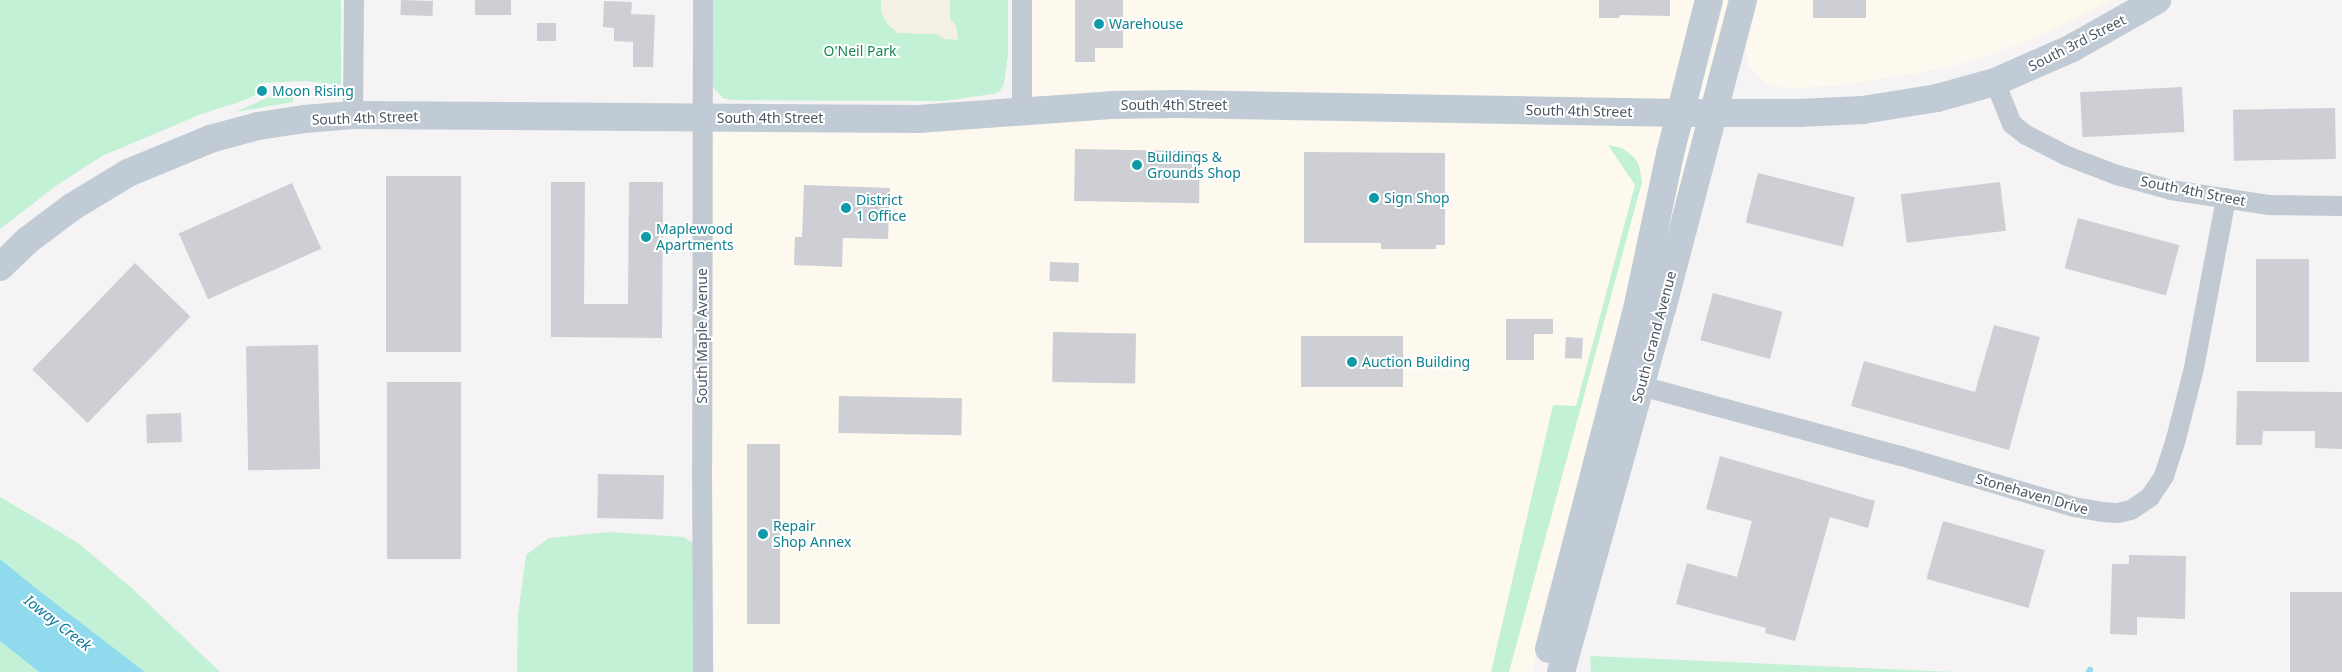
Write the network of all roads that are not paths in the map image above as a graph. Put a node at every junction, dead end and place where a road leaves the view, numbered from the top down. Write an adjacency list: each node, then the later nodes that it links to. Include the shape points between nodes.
1 (354, 0): 11 (street)
2 (703, 0): 12 (street, South Maple Avenue)
3 (1022, 0): 8 (street)
4 (1710, 0): 9 (main road, South Grand Avenue)
5 (1743, 0): 10 (main road, South Grand Avenue)
6 (2157, 0): 7 (main road, South 3rd Street, via 2072,48)
7 (1995, 82): 10 (main road, South 4th Street, via 1937,98 1863,110); 13 (street, South 4th Street, via 2012,124 2067,156 2117,175 2171,190)
8 (1022, 110): 9 (main road, South 4th Street, via 1178,104); 12 (main road, South 4th Street, via 918,119)
9 (1681, 113): 10 (main road, South 4th Street); 18 (main road, South Grand Avenue, via 1639,300)
10 (1713, 113): 16 (main road, South Grand Avenue)
11 (353, 115): 12 (main road, South 4th Street); 15 (main road, South 4th Street, via 258,126 168,155 128,173 72,207 28,240)
12 (703, 118): 17 (street, South Maple Avenue)
13 (2226, 198): 14 (street, South 4th Street, via 2268,205); 16 (street, Stonehaven Drive, via 2194,368 2176,439 2164,476 2150,497 2131,510 2110,513 2074,507 1901,456)
14 (2342, 206)
15 (0, 267)
16 (1641, 386): 19 (main road, South Grand Avenue)
17 (704, 672)
18 (1543, 672)
19 (1561, 672)

